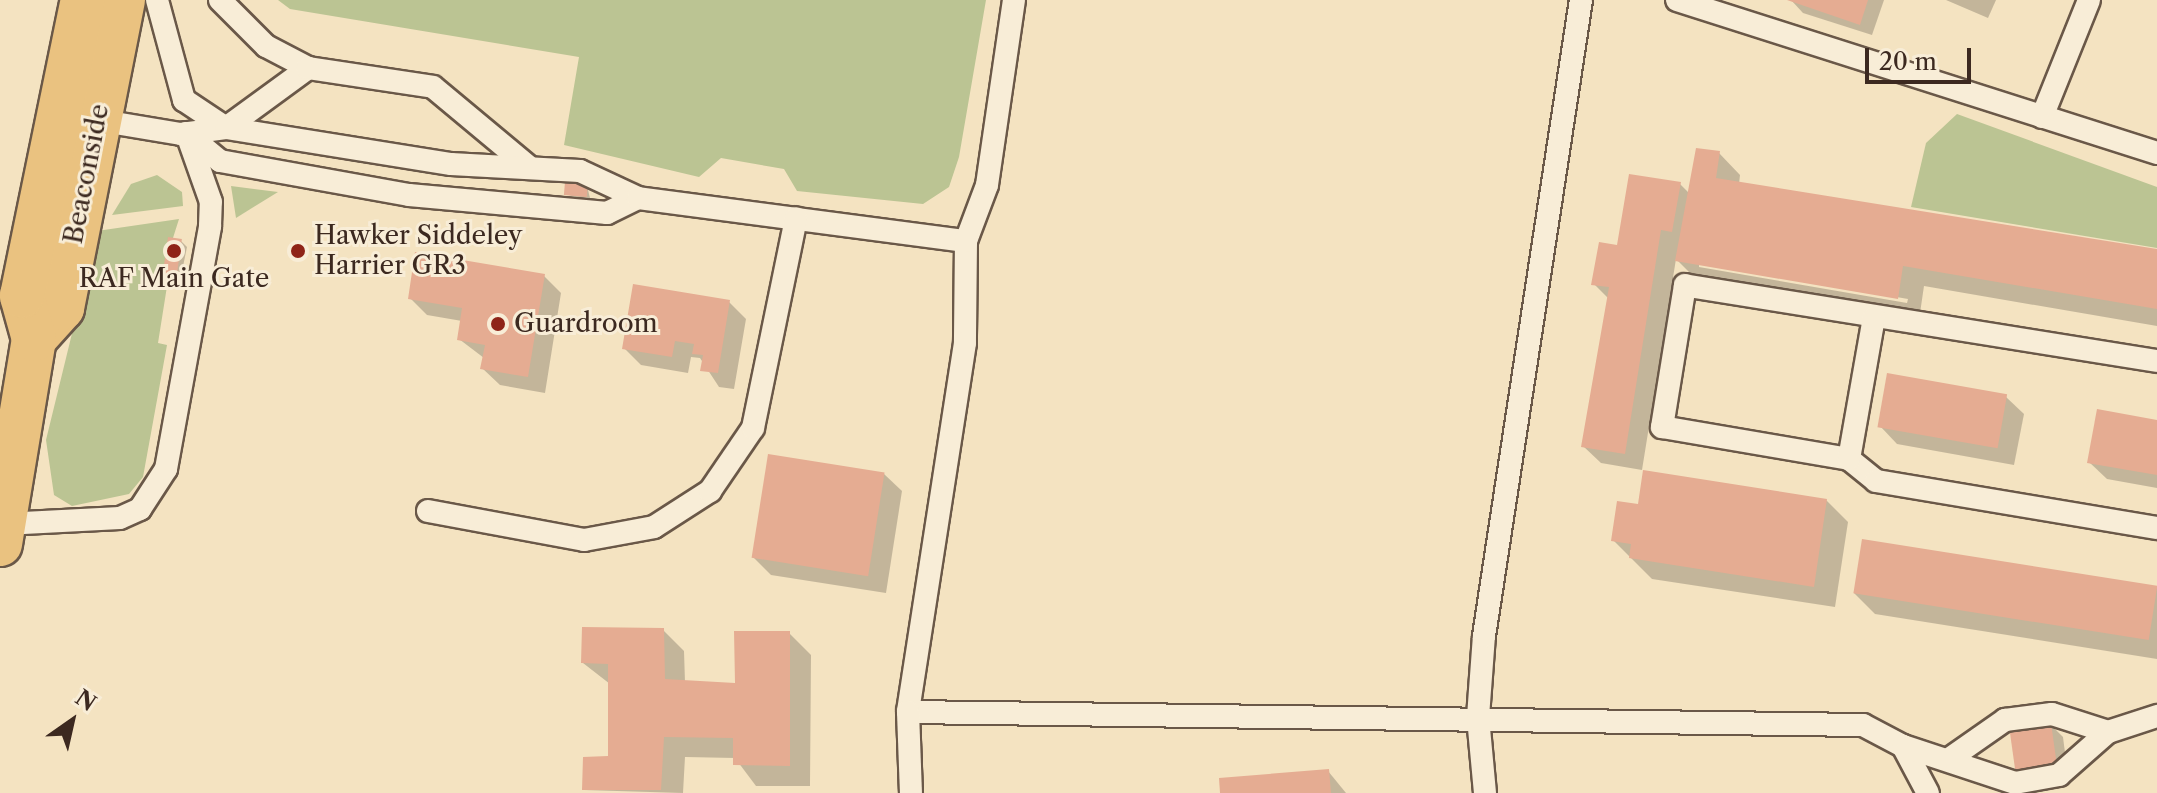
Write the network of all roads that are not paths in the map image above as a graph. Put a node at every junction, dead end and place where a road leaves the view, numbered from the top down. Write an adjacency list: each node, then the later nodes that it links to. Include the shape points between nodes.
1 (83, 0): 10 (highway, Beaconside)
2 (123, 0): 10 (highway, Beaconside)
3 (157, 0): 12 (lane, via 184,100)
4 (220, 0): 9 (lane, via 266,46)
5 (1014, 0): 18 (lane, via 987,185)
6 (1581, 0): 27 (lane, via 1484,636)
7 (1677, 0): 11 (lane)
8 (2089, 0): 11 (lane)
9 (308, 68): 12 (lane); 15 (lane, via 433,87)
10 (75, 116): 13 (lane); 24 (highway, Beaconside, via 22,296 34,339)
11 (2042, 117): 14 (lane)
12 (226, 128): 13 (lane); 15 (lane, via 451,164)
13 (186, 133): 16 (lane, via 220,161 409,195 607,213); 24 (lane, via 211,202 210,226 166,469 140,509 120,518)
14 (2157, 153)
15 (529, 167): 16 (lane, via 580,171)
16 (638, 198): 17 (lane)
17 (796, 218): 18 (lane); 22 (lane, via 753,428 710,491 654,527 584,540)
18 (966, 241): 25 (lane, via 965,343)
19 (1874, 317): 20 (lane); 21 (lane); 21 (lane, via 1685,285 1662,427)
20 (2157, 361)
21 (1849, 459): 23 (lane, via 1876,481)
22 (428, 511)
23 (2157, 528)
24 (2, 534)
25 (908, 712): 27 (lane); 31 (lane)
26 (2157, 716): 28 (lane)
27 (1478, 717): 29 (lane, via 1863,725); 32 (lane)
28 (2108, 732): 30 (lane, via 2052,714 2005,720); 30 (lane, via 2059,775 2015,783)
29 (1903, 746): 30 (lane); 33 (lane)
30 (1952, 757)
31 (911, 793)
32 (1485, 793)
33 (1928, 793)

